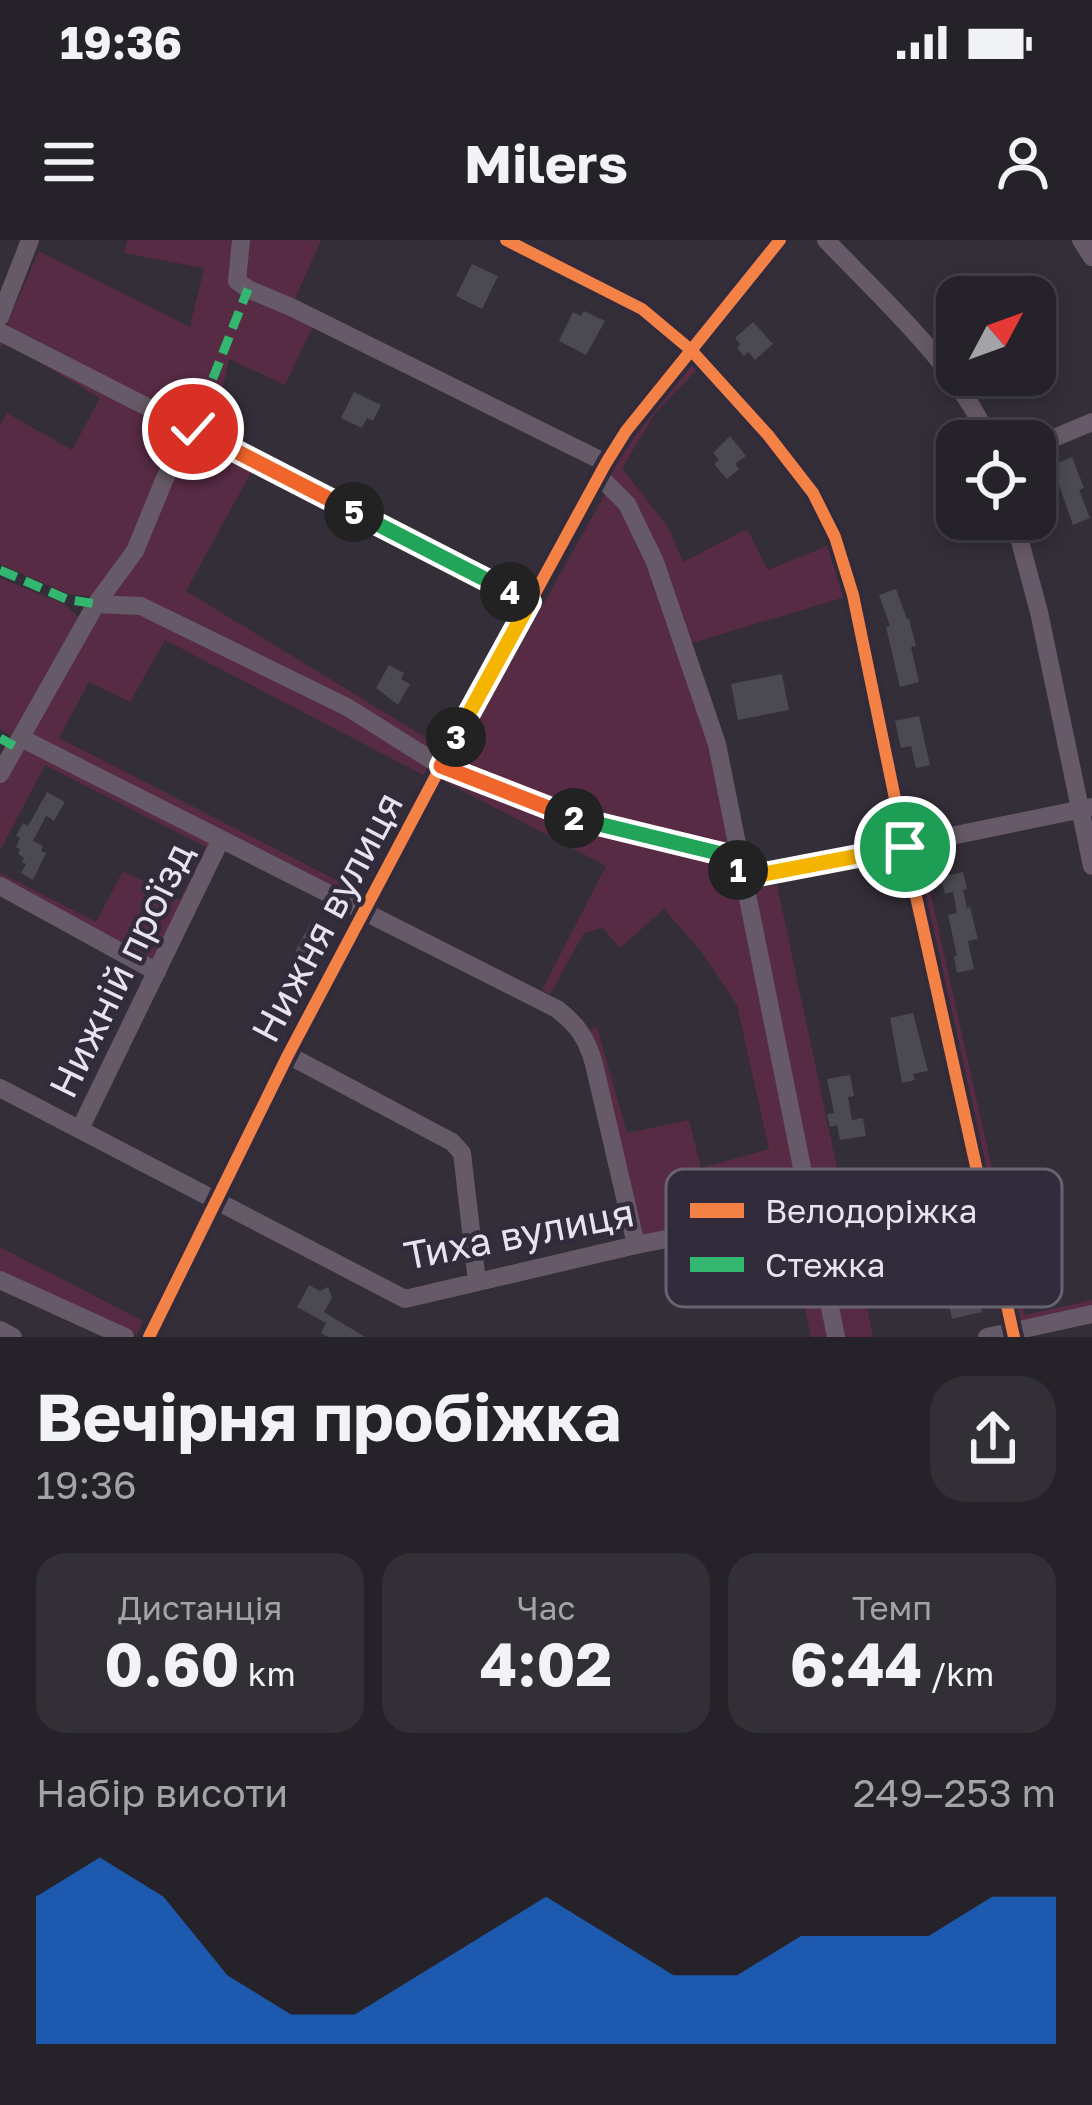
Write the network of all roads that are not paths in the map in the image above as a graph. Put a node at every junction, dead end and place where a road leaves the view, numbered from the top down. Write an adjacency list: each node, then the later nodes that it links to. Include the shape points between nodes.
1 (30, 240): 8 (street)
2 (241, 240): 15 (street, via 237,281 248,289)
3 (506, 240): 10 (street, via 642,309)
4 (780, 240): 10 (street, Нижня вулиця)
5 (826, 240): 11 (street, via 934,354)
6 (1081, 240): 7 (street)
7 (1092, 257)
8 (0, 317)
9 (0, 332): 13 (street)
10 (691, 350): 15 (street, Нижня вулиця); 24 (street, via 813,493 835,537)
11 (981, 420)
12 (1092, 422): 14 (street)
13 (193, 429): 17 (street); 18 (street, via 135,551)
14 (1056, 437)
15 (603, 470): 17 (street, Нижня вулиця); 26 (street, via 655,562 717,744)
16 (1020, 540): 22 (street)
17 (530, 602): 20 (street, Нижня вулиця)
18 (96, 604): 19 (street); 20 (street, via 142,606 346,707)
19 (21, 738): 21 (street); 23 (street, Нижній проїзд)
20 (441, 766): 26 (street, via 588,823 730,856); 28 (street, Нижня вулиця)
21 (0, 774)
22 (1086, 809): 24 (street); 25 (street)
23 (221, 839): 28 (street, Нижній проїзд); 29 (street, Нижній проїзд)
24 (905, 847): 26 (street); 34 (street)
25 (1092, 866)
26 (743, 878): 33 (street)
27 (0, 886): 29 (street)
28 (365, 910): 30 (street, Нижня вулиця); 37 (street, Нижній проїзд, via 577,1025 589,1044)
29 (157, 972): 32 (street, Нижній проїзд)
30 (288, 1054): 35 (street, Нижня вулиця); 39 (street, via 462,1153)
31 (0, 1088): 32 (street, Тиха вулиця)
32 (80, 1130): 35 (street, Тиха вулиця)
33 (802, 1169)
34 (976, 1169)
35 (215, 1200): 39 (street, Тиха вулиця, via 405,1298); 46 (street, Нижня вулиця)
36 (666, 1239): 37 (street, Тиха вулиця)
37 (636, 1245): 39 (street, Тиха вулиця)
38 (0, 1280): 45 (street)
39 (477, 1282)
40 (830, 1307): 47 (street)
41 (1092, 1314): 43 (street)
42 (0, 1330): 44 (street)
43 (1013, 1334): 48 (street)
44 (13, 1337)
45 (125, 1337)
46 (149, 1337)
47 (836, 1337)
48 (987, 1337)

